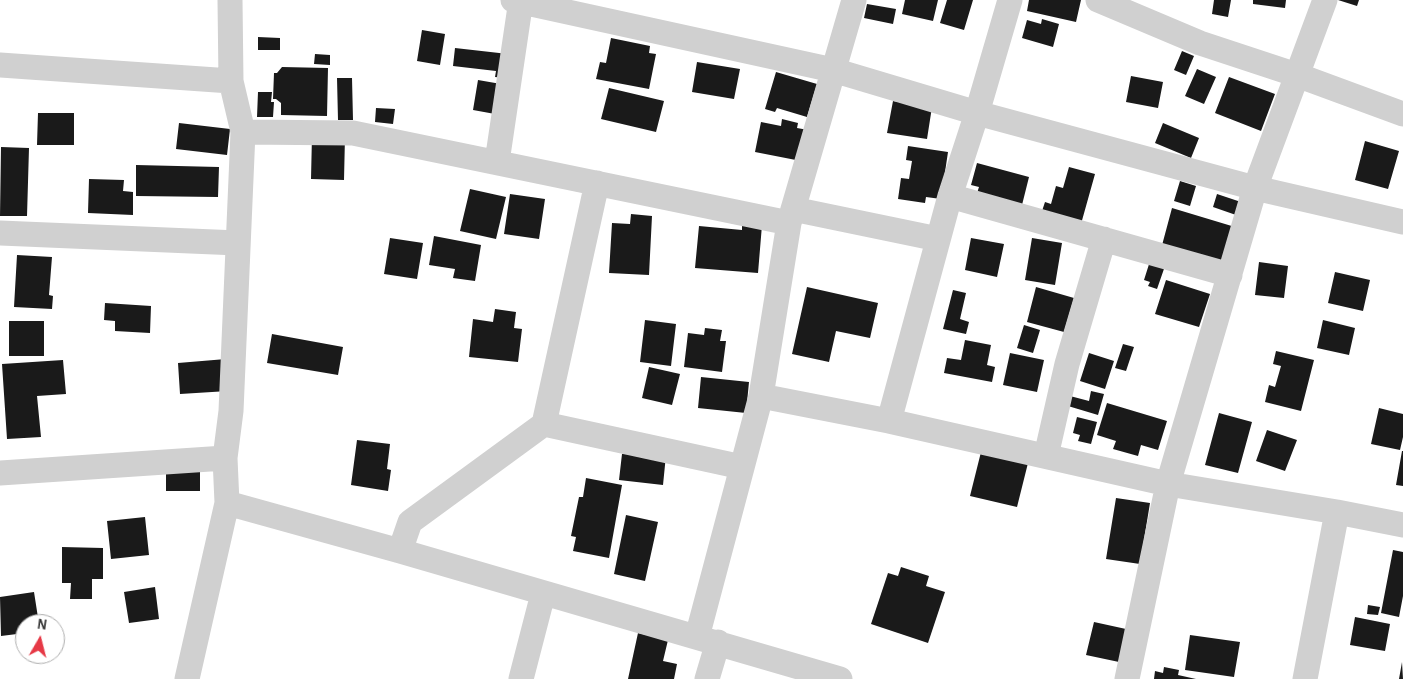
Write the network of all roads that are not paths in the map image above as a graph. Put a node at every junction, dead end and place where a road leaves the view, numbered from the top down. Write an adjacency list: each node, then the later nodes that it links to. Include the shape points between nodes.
1 (230, 0): 10 (street)
2 (518, 0): 8 (street); 14 (street)
3 (854, 0): 8 (street)
4 (1010, 0): 11 (street)
5 (1098, 0): 9 (street, via 1200,43)
6 (1325, 0): 9 (street)
7 (0, 65): 10 (street)
8 (833, 70): 11 (street); 18 (street)
9 (1297, 74): 12 (street); 16 (street)
10 (231, 81): 13 (street)
11 (977, 113): 16 (street); 17 (street)
12 (1403, 114)
13 (243, 132): 14 (street, via 354,133); 23 (street)
14 (497, 162): 15 (street)
15 (597, 183): 18 (street); 27 (street)
16 (1255, 188): 19 (street); 24 (street)
17 (950, 196): 21 (street); 22 (street)
18 (791, 216): 21 (street); 25 (street)
19 (1403, 222)
20 (0, 233): 23 (street)
21 (938, 239): 26 (street)
22 (1104, 240): 24 (street); 28 (street, via 1066,364)
23 (238, 243): 29 (street, via 231,411)
24 (1230, 275): 32 (street)
25 (761, 396): 26 (street); 30 (street)
26 (889, 421): 28 (street)
27 (544, 424): 30 (street); 36 (street, via 410,522)
28 (1046, 456): 32 (street)
29 (225, 458): 31 (street); 33 (street)
30 (742, 467): 38 (street)
31 (0, 472)
32 (1168, 484): 34 (street); 43 (street)
33 (227, 503): 36 (street); 39 (street)
34 (1337, 512): 35 (street); 44 (street)
35 (1403, 525)
36 (400, 551): 37 (street)
37 (543, 594): 38 (street); 40 (street)
38 (708, 640): 41 (street); 42 (street)
39 (183, 678)
40 (521, 679)
41 (707, 679)
42 (840, 679)
43 (1127, 679)
44 (1304, 679)

